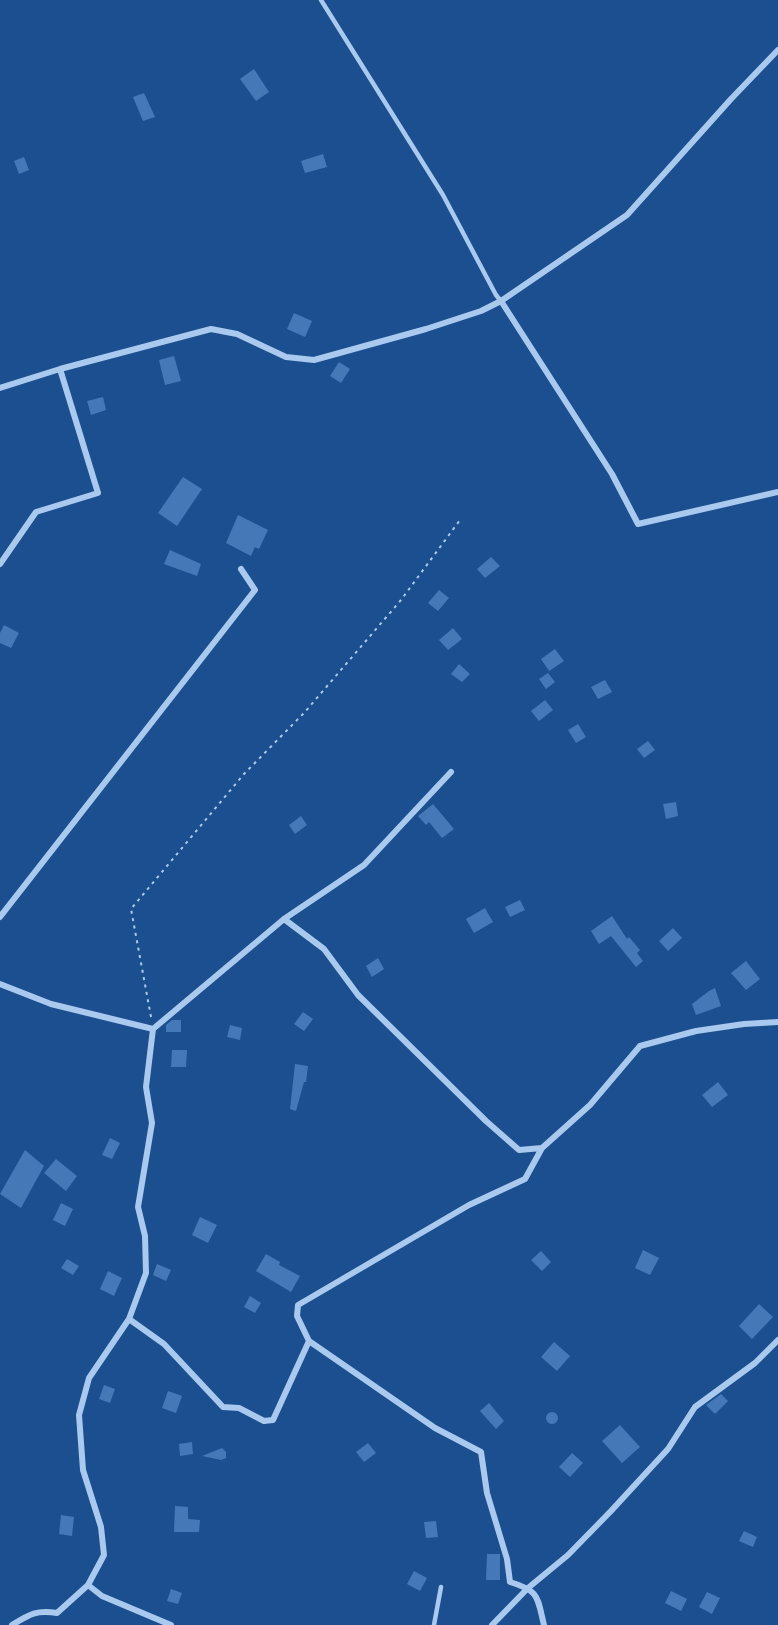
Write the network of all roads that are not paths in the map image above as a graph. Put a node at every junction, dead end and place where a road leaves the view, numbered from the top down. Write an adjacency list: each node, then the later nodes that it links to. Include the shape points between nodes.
1 (321, 0): 3 (lane, via 443,195)
2 (778, 51): 3 (street, via 627,214)
3 (501, 301): 4 (street, via 426,329 314,360 286,357 237,334 211,329); 6 (street, via 612,474 638,524)
4 (60, 369): 5 (street); 7 (street, via 98,494 36,512)
5 (0, 388)
6 (778, 492)
7 (0, 564)
8 (241, 570): 10 (street, via 255,590)
9 (451, 772): 11 (street, via 364,865)
10 (0, 917)
11 (284, 919): 14 (street); 15 (street, via 324,949 358,995 486,1121 519,1150)
12 (0, 984): 14 (street, via 51,1004)
13 (778, 1022): 15 (street, via 696,1031 640,1046 590,1105)
14 (153, 1029): 16 (street, via 146,1087 152,1123 138,1207 145,1236 146,1273)
15 (542, 1148): 18 (street, via 525,1179 469,1205 298,1305 297,1316)
16 (129, 1319): 18 (street, via 164,1344 224,1407 239,1408 264,1421 273,1420); 19 (street, via 89,1378 79,1415 83,1470 101,1527 104,1555)
17 (778, 1340): 21 (street, via 755,1363 695,1407 668,1449 647,1472 568,1555)
18 (309, 1341): 21 (street, via 435,1428 480,1452 510,1582)
19 (88, 1585): 22 (street, via 57,1613 40,1611); 23 (street, via 102,1596)
20 (441, 1587): 24 (lane)
21 (528, 1588): 25 (street); 26 (street, via 539,1601)
22 (12, 1625)
23 (171, 1625)
24 (434, 1625)
25 (492, 1625)
26 (544, 1625)

